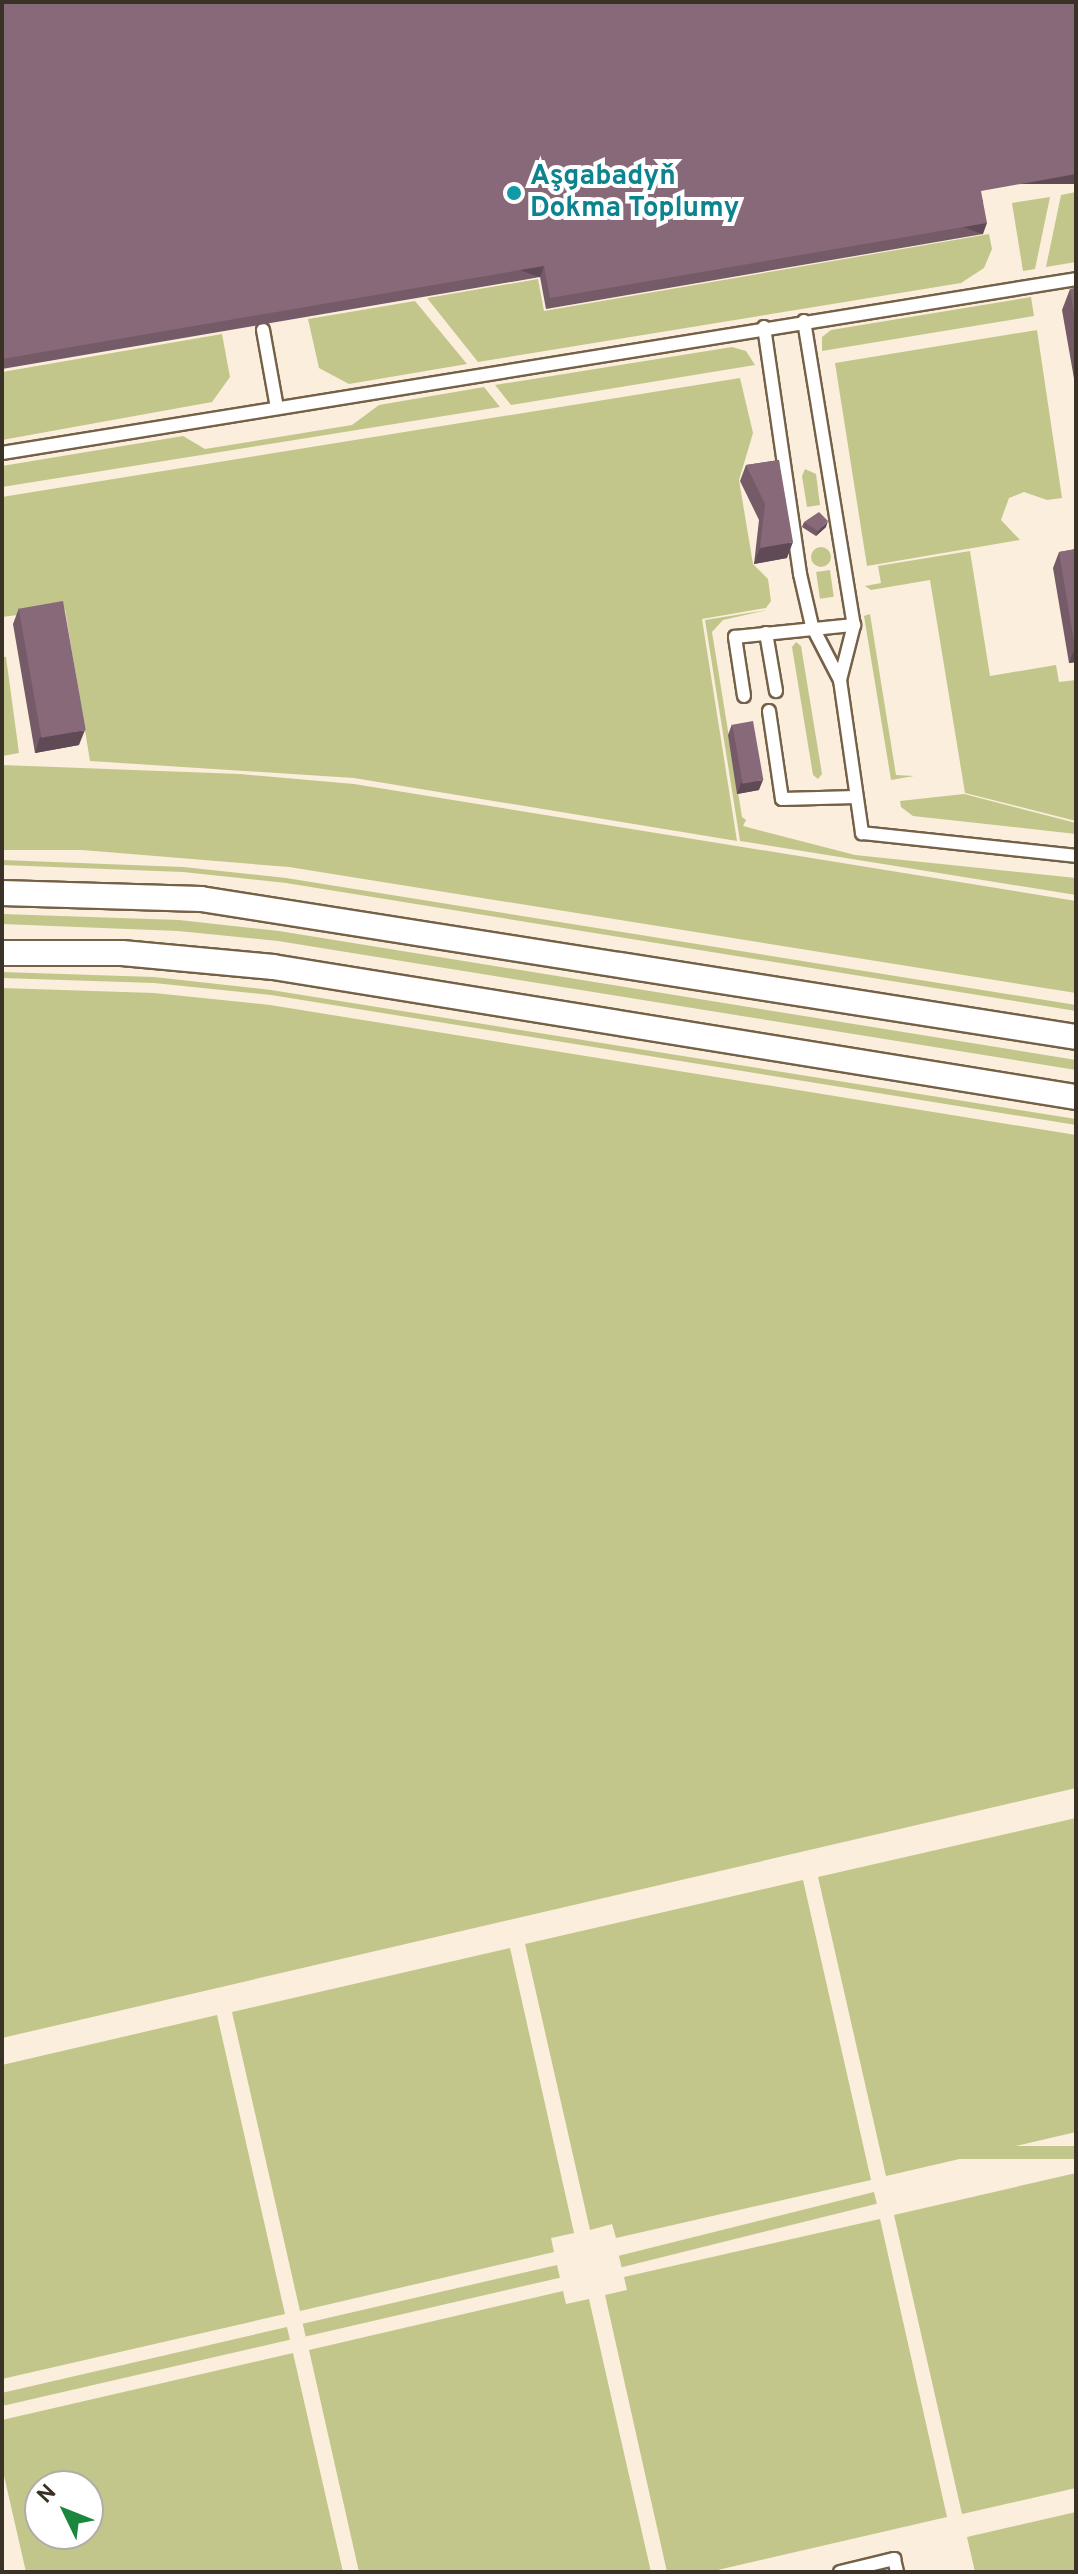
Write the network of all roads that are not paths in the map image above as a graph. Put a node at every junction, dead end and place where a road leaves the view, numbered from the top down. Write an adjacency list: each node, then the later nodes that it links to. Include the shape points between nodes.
1 (1076, 279): 2 (lane)
2 (804, 321): 3 (lane); 7 (lane)
3 (764, 327): 5 (lane); 8 (lane)
4 (263, 330): 5 (lane)
5 (277, 408): 6 (lane)
6 (2, 453)
7 (854, 625): 8 (lane); 10 (lane)
8 (812, 626): 9 (lane); 10 (lane)
9 (766, 633): 11 (lane); 12 (lane, via 734,638)
10 (840, 680): 14 (lane)
11 (776, 691)
12 (744, 696)
13 (769, 711): 14 (lane, via 782,799)
14 (856, 797): 15 (lane, via 862,833)
15 (1076, 856)
16 (2, 893): 18 (street, via 217,901)
17 (2, 953): 19 (street, via 122,953 273,967)
18 (1076, 1037)
19 (1076, 1097)
20 (840, 2572): 21 (lane, via 894,2559)
21 (897, 2572)

